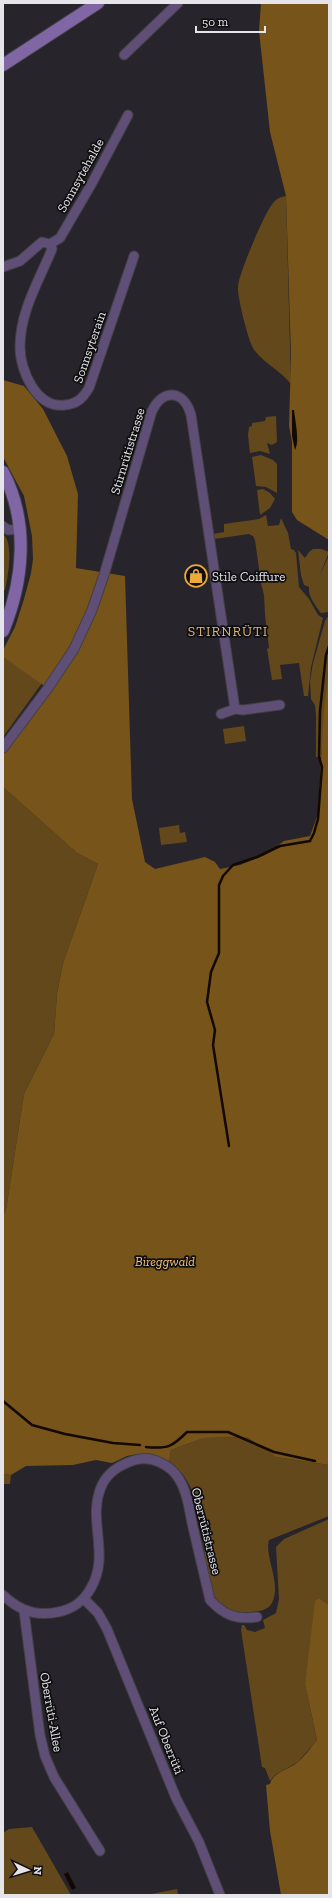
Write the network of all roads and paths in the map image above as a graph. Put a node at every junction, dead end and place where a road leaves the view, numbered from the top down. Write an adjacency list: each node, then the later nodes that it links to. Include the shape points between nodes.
1 (98, 3): 3 (street)
2 (178, 3): 4 (street)
3 (83, 7): 5 (street)
4 (124, 55)
5 (3, 65)
6 (128, 115): 7 (street, Sonnsytehalde, via 60,238)
7 (50, 244): 8 (street, Sonnsyterain, via 52,249 29,301 20,348 24,368 34,389 45,402 55,406 69,405 85,396); 9 (street, via 42,242 20,260)
8 (134, 256)
9 (3, 267)
10 (3, 472): 12 (street, via 13,497)
11 (3, 526): 12 (street, via 8,530)
12 (21, 529): 13 (street, via 21,563 17,588)
13 (3, 631)
14 (280, 705): 15 (street)
15 (235, 709): 16 (street); 17 (street, Stirnrütistrasse, via 191,415 182,398 168,395 158,401 152,411 92,610 74,649)
16 (220, 714)
17 (3, 748)
18 (3, 1595): 20 (street)
19 (84, 1600): 20 (street, via 50,1614); 21 (street, Oberrütistrasse, via 96,1580 101,1555 97,1515 102,1484 123,1464 143,1458 163,1464 173,1471 184,1488 210,1600 228,1615 238,1618); 23 (street, Auf Oberrüti, via 98,1613 107,1629 176,1798 201,1846)
20 (24, 1611): 22 (street, Oberrüti-Allee, via 45,1756 54,1777)
21 (257, 1617)
22 (100, 1851)
23 (220, 1895)

